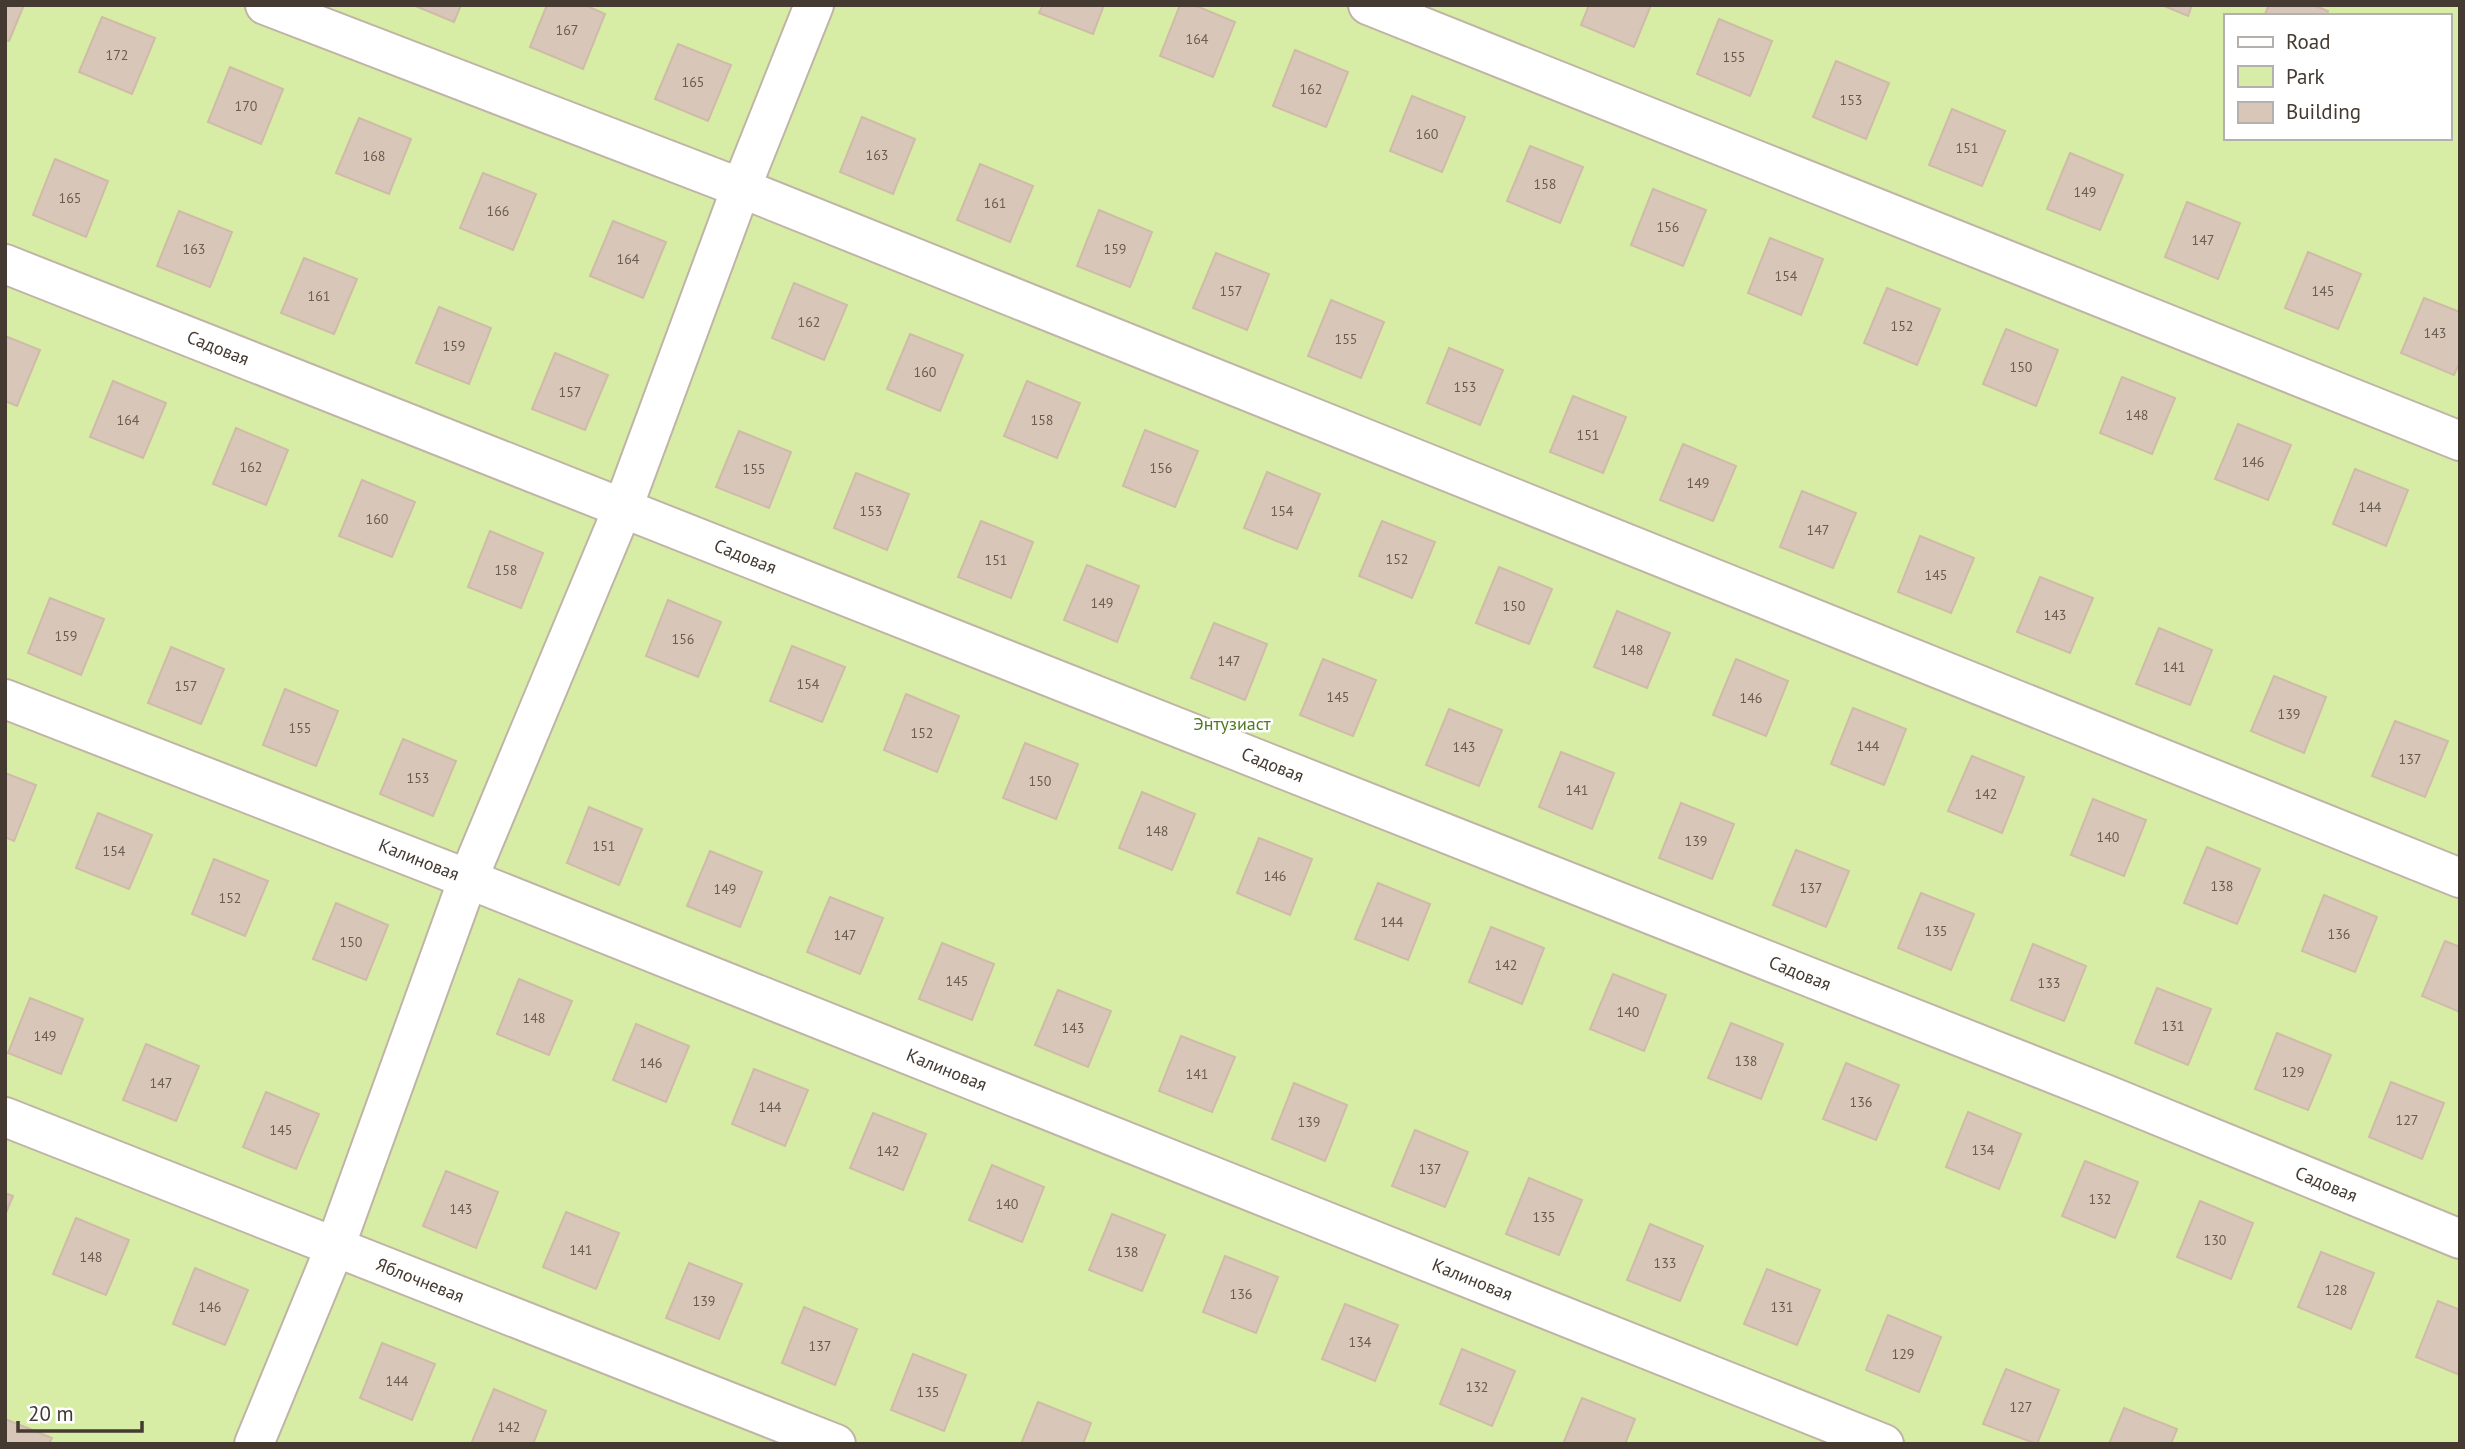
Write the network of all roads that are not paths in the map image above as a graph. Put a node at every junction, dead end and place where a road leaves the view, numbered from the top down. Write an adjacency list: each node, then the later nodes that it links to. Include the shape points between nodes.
1 (264, 5): 4 (street)
2 (814, 5): 4 (street)
3 (1368, 5): 6 (street)
4 (741, 188): 7 (street); 9 (street)
5 (5, 264): 7 (street, Садовая)
6 (2460, 441)
7 (622, 510): 10 (street); 12 (street, Садовая, via 2105,1094)
8 (5, 699): 10 (street, Калиновая)
9 (2460, 878)
10 (468, 879): 13 (street); 16 (street, Калиновая)
11 (5, 1117): 13 (street, Яблочневая)
12 (2460, 1239)
13 (335, 1247): 14 (street); 15 (street, Яблочневая)
14 (254, 1444)
15 (836, 1444)
16 (1884, 1444)

